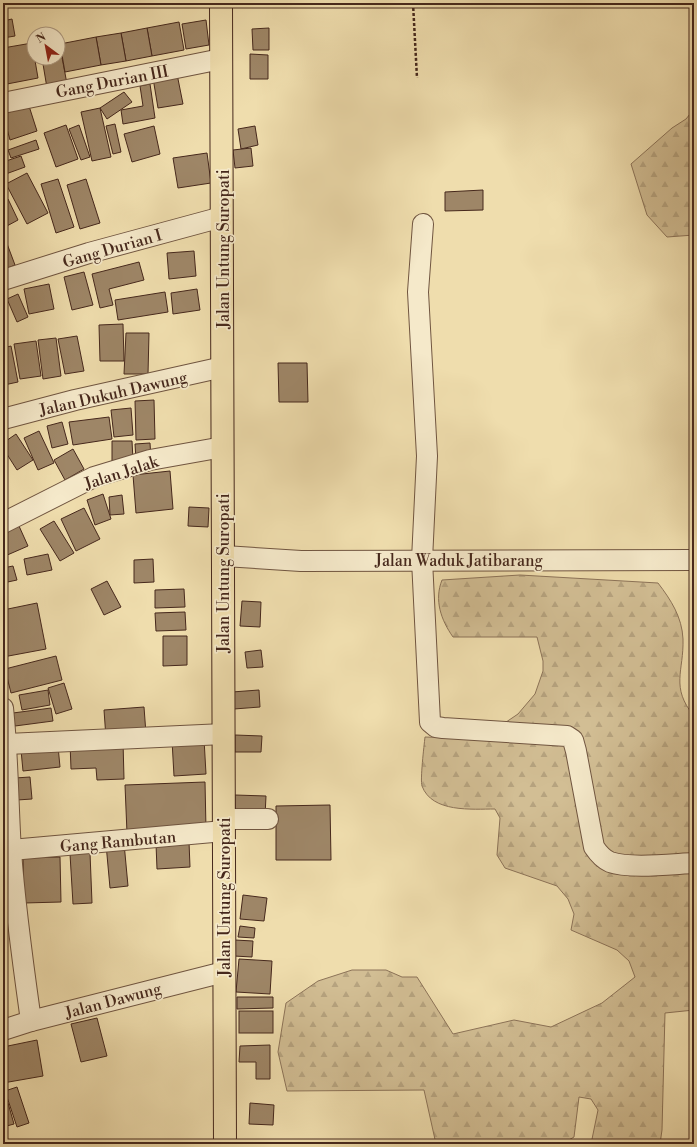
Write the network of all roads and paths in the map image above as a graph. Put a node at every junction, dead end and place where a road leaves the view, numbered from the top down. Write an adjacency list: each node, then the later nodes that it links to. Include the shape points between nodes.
1 (221, 3): 3 (main road, Jalan Untung Suropati)
2 (413, 3): 4 (path)
3 (221, 59): 5 (street, Gang Durian III); 6 (main road, Jalan Untung Suropati)
4 (417, 78)
5 (3, 103)
6 (222, 217): 8 (street, Gang Durian I, via 89,253); 9 (main road, Jalan Untung Suropati)
7 (423, 224): 14 (street, via 418,292 426,456)
8 (3, 280)
9 (223, 367): 10 (street, Jalan Dukuh Dawung); 11 (main road, Jalan Untung Suropati)
10 (3, 419)
11 (223, 446): 12 (street, Jalan Jalak, via 150,460 94,477); 13 (main road, Jalan Untung Suropati)
12 (3, 523)
13 (224, 556): 14 (street, Jalan Waduk Jatibarang, via 301,561); 17 (main road, Jalan Untung Suropati)
14 (422, 560): 15 (street, Jalan Waduk Jatibarang); 22 (street, via 429,718 433,725 443,728 567,736 573,740 576,751 594,847 599,855 610,862 630,865)
15 (694, 560)
16 (3, 708): 18 (street)
17 (224, 734): 18 (street); 20 (main road, Jalan Untung Suropati)
18 (7, 744): 21 (street)
19 (268, 819): 20 (street, Gang Rambutan)
20 (224, 825): 21 (street, Gang Rambutan); 23 (main road, Jalan Untung Suropati)
21 (11, 850): 24 (street, via 18,928)
22 (694, 863)
23 (224, 972): 24 (street, Jalan Dawung); 26 (main road, Jalan Untung Suropati)
24 (31, 1021): 25 (street, Jalan Dawung)
25 (3, 1030)
26 (225, 1144)

